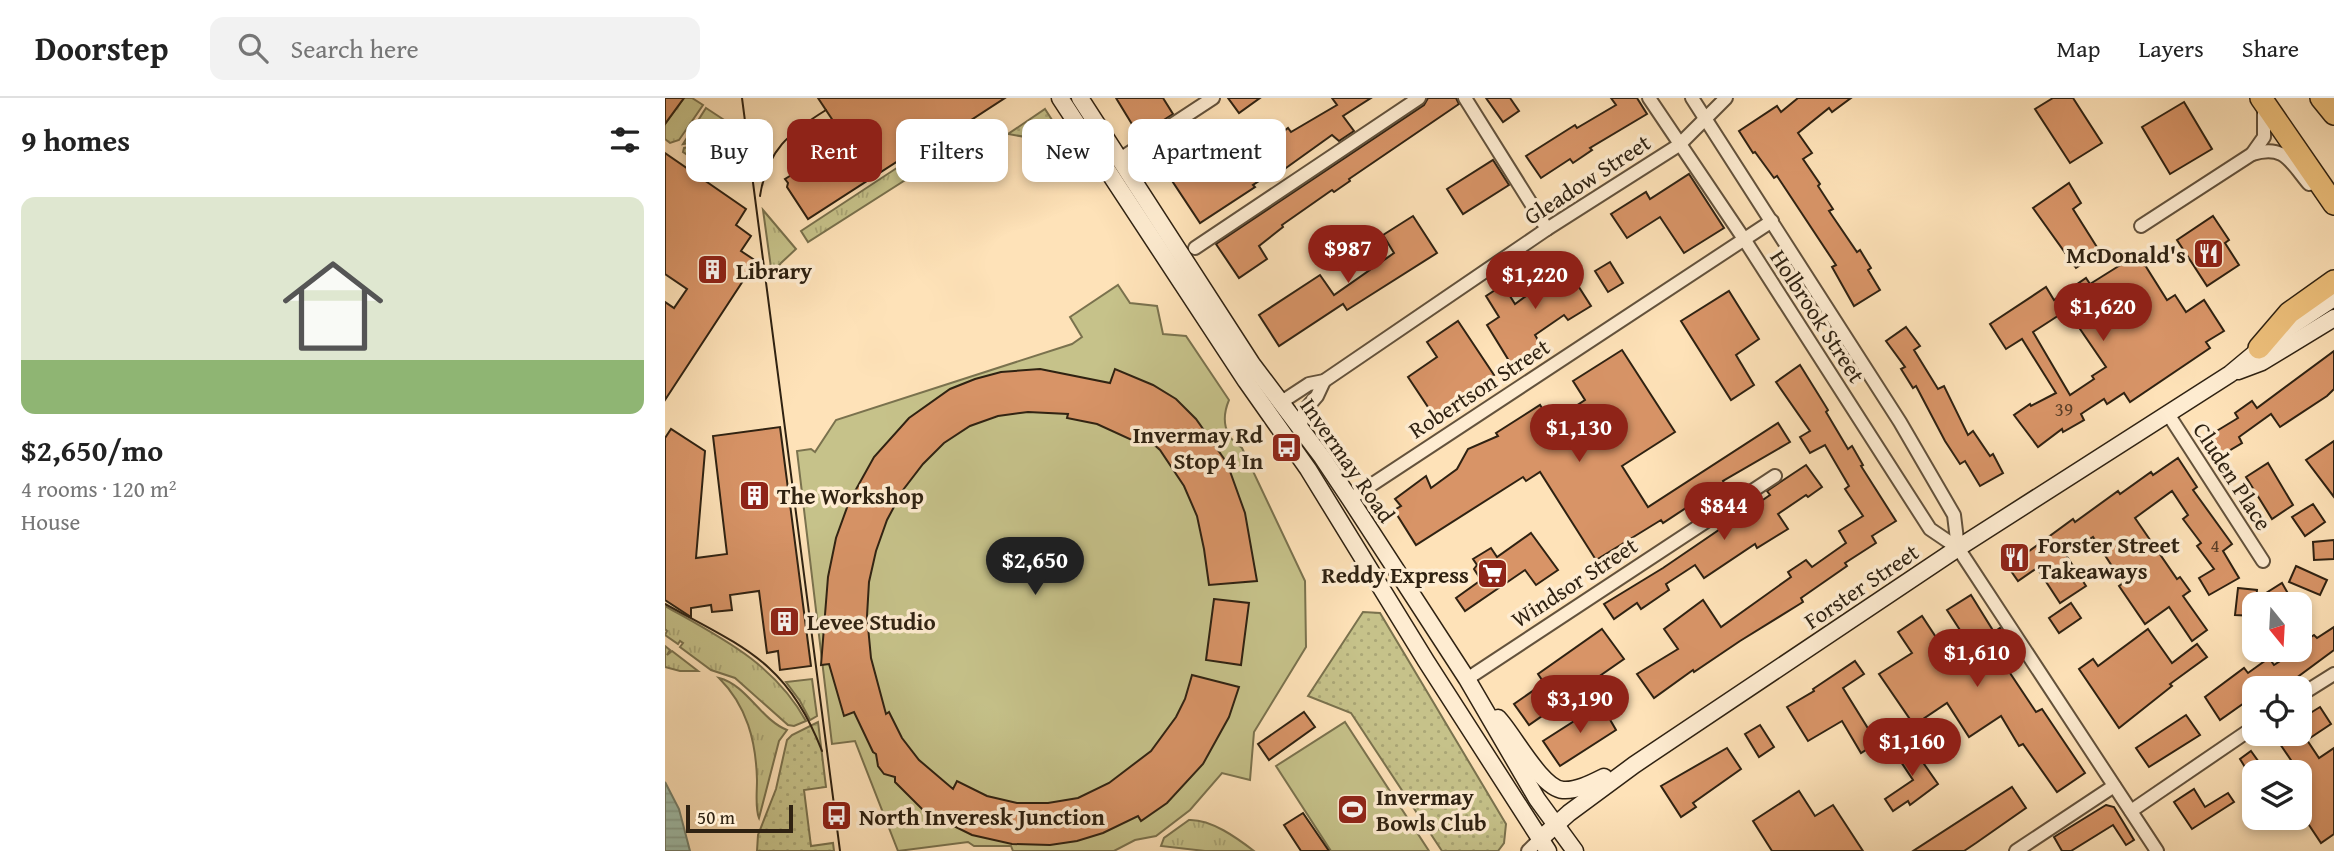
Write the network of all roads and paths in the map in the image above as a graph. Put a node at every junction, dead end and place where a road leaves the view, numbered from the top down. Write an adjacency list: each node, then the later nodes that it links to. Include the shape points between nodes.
1 (1060, 98): 14 (main road, Invermay Road)
2 (1070, 98): 15 (main road)
3 (1080, 98): 18 (main road, Invermay Road)
4 (1213, 98): 18 (street)
5 (1419, 98): 26 (street)
6 (1465, 98): 24 (street)
7 (1649, 98): 16 (street, Holbrook Street)
8 (1692, 98): 13 (street, Holbrook Street)
9 (1726, 98): 13 (street, Gleadow Street)
10 (2321, 98): 12 (highway)
11 (2262, 101): 17 (street, via 2264,137); 20 (highway)
12 (2334, 114)
13 (1705, 118): 16 (street, Gleadow Street); 21 (street, Holbrook Street)
14 (1074, 119)
15 (1083, 119)
16 (1679, 145): 24 (street, Gleadow Street); 25 (street, Holbrook Street)
17 (2252, 154): 20 (street, via 2272,149 2282,153); 22 (street)
18 (1120, 159): 23 (main road, via 1116,168); 33 (main road, Invermay Road, via 1252,364)
19 (1114, 180): 23 (main road, Invermay Road)
20 (2334, 206)
21 (1772, 221): 25 (street, Robertson Street); 38 (street, Holbrook Street, via 1954,515)
22 (2141, 226)
23 (1146, 229): 33 (main road, Invermay Road)
24 (1547, 229): 32 (street, Gleadow Street)
25 (1744, 239): 37 (street, Robertson Street); 38 (street, Holbrook Street, via 1930,529)
26 (1195, 248)
27 (2334, 281): 30 (highway, via 2289,313)
28 (2334, 298): 30 (main road, Forster Street)
29 (2334, 318): 31 (main road, Forster Street, via 2262,362)
30 (2259, 348): 31 (main road, Forster Street)
31 (2229, 374): 34 (main road, Forster Street)
32 (1324, 381): 33 (street, Gleadow Street, via 1309,384); 35 (street, Gleadow Street, via 1304,411)
33 (1275, 408): 35 (main road, Invermay Road); 48 (main road, Invermay Road, via 1308,470)
34 (2168, 414): 38 (main road, Forster Street); 39 (street, Cluden Place)
35 (1300, 429): 37 (main road, Invermay Road)
36 (1775, 476): 41 (street, Windsor Street)
37 (1350, 499): 41 (main road, Invermay Road)
38 (1958, 548): 44 (main road, Forster Street); 45 (street, Holbrook Street)
39 (2263, 561)
40 (2334, 674): 42 (street)
41 (1471, 686): 44 (main road, via 1554,788 1588,785); 47 (main road, Invermay Road)
42 (2312, 688)
43 (2242, 735): 46 (street)
44 (1655, 751): 47 (main road, Forster Street)
45 (2115, 786): 46 (street, Holbrook Street); 50 (street)
46 (2131, 811): 51 (street, Holbrook Street)
47 (1556, 825): 48 (main road, Forster Street); 49 (main road, Invermay Road)
48 (1538, 847)
49 (1575, 851)
50 (2016, 851)
51 (2157, 851)

